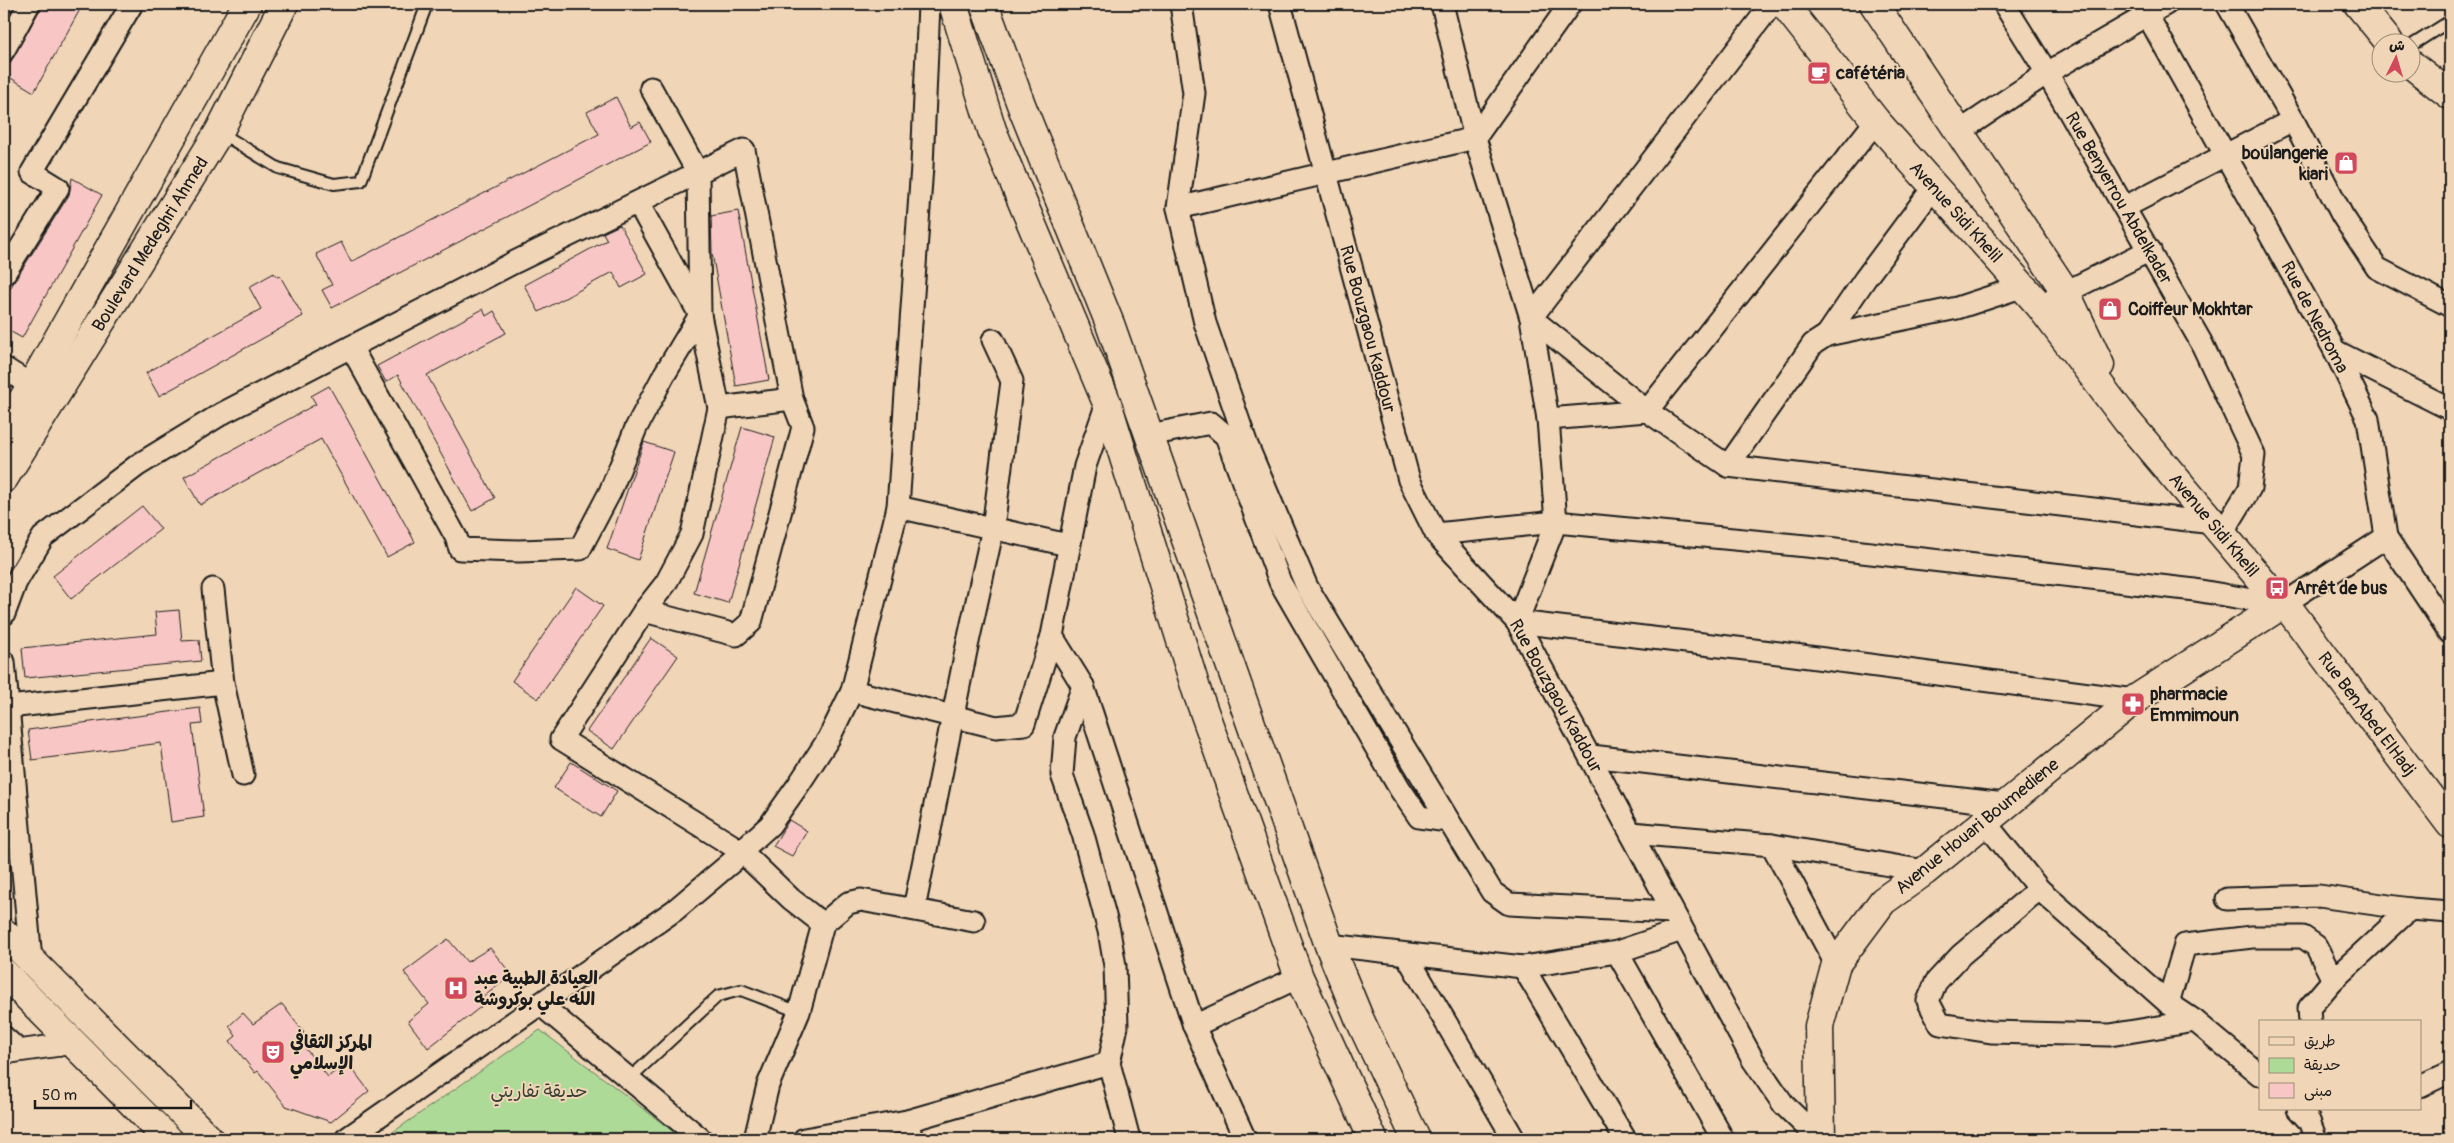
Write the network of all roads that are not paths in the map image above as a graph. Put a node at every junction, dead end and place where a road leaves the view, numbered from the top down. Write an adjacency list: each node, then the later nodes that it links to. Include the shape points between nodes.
1 (30, 4): 24 (street)
2 (132, 4): 42 (street, via 32,172 58,188)
3 (247, 4): 53 (main road, Boulevard Medeghri Ahmed)
4 (284, 4): 31 (main road, Boulevard Medeghri Ahmed)
5 (427, 4): 31 (lane, via 360,180 334,184 278,168)
6 (929, 4): 65 (street, via 922,166)
7 (953, 4): 55 (main road, via 992,130)
8 (984, 4): 62 (main road, via 1110,324)
9 (1181, 4): 40 (street, via 1194,93)
10 (1280, 4): 36 (street, Rue Bouzgaou Kaddour)
11 (1442, 4): 33 (street)
12 (1570, 4): 33 (street)
13 (1772, 4): 47 (street)
14 (1784, 4): 30 (main road, Avenue Sidi Khelil)
15 (1874, 4): 32 (main road, Avenue Sidi Khelil)
16 (2004, 4): 25 (street, Rue Benyerrou Abdelkader)
17 (2166, 4): 20 (street)
18 (2227, 4): 29 (street)
19 (2358, 4): 22 (main road)
20 (2145, 9): 25 (street); 34 (street, Rue de Nedroma)
21 (2450, 20): 23 (lane)
22 (2381, 32)
23 (2422, 38)
24 (4, 50)
25 (2047, 72): 32 (street); 39 (street, Rue Benyerrou Abdelkader)
26 (2422, 72): 28 (main road)
27 (651, 88): 35 (street)
28 (2450, 95)
29 (2293, 120): 34 (street); 45 (street, via 2342,215 2377,268)
30 (1876, 121): 37 (main road, Avenue Sidi Khelil); 58 (street)
31 (219, 132): 53 (main road, Boulevard Medeghri Ahmed)
32 (1959, 132): 43 (main road, Avenue Sidi Khelil)
33 (1475, 138): 36 (street); 47 (street)
34 (2226, 154): 39 (street); 51 (street, Rue de Nedroma)
35 (698, 173): 38 (street); 46 (street); 54 (street, via 744,150)
36 (1327, 173): 40 (street); 69 (street, Rue Bouzgaou Kaddour, via 1409,480)
37 (1933, 188): 44 (main road, Avenue Sidi Khelil); 48 (street, via 1864,279)
38 (638, 203): 46 (street); 50 (street)
39 (2125, 207): 41 (street, Rue Benyerrou Abdelkader)
40 (1178, 208): 89 (street, via 1205,323 1247,445 1307,587)
41 (2150, 250): 43 (street); 68 (street, Rue Benyerrou Abdelkader, via 2201,342 2254,455 2250,488)
42 (4, 274)
43 (2065, 292): 44 (street); 60 (main road, Avenue Sidi Khelil)
44 (2032, 296): 48 (street); 60 (main road, Avenue Sidi Khelil)
45 (2450, 306)
46 (700, 315): 50 (street, via 636,428 610,492 580,549 460,549 452,528); 56 (street)
47 (1531, 318): 58 (street); 59 (street)
48 (1827, 335): 63 (street, via 1813,344)
49 (993, 340): 67 (street, via 1012,381)
50 (351, 347): 75 (street, via 223,413 138,465 43,537 16,582)
51 (2335, 351): 57 (street); 70 (street, Rue de Nedroma, via 2368,419)
52 (4, 368): 53 (street)
53 (43, 392): 61 (main road, Boulevard Medeghri Ahmed); 64 (main road, Boulevard Medeghri Ahmed)
54 (792, 398): 56 (street); 74 (street, via 803,427 751,622 736,635)
55 (1107, 404): 71 (street, via 1085,466); 112 (main road, via 1197,692)
56 (719, 408): 74 (street, via 692,534 666,583)
57 (2450, 409)
58 (1648, 411): 59 (street); 63 (street)
59 (1548, 419): 66 (street)
60 (2127, 421): 68 (main road, Avenue Sidi Khelil)
61 (4, 429)
62 (1149, 435): 89 (street, via 1211,423 1226,436 1280,582 1400,789 1419,816); 105 (main road)
63 (1728, 466): 68 (street)
64 (4, 478)
65 (898, 507): 67 (street); 82 (street)
66 (1556, 522): 69 (street); 73 (street, via 1826,548 2186,589); 76 (street)
67 (993, 528): 71 (street); 85 (street)
68 (2218, 528): 73 (main road, Avenue Sidi Khelil)
69 (1436, 534): 76 (street, Rue Bouzgaou Kaddour)
70 (2386, 537): 73 (street); 77 (street)
71 (1068, 545): 78 (street)
72 (213, 589): 80 (street)
73 (2282, 605): 83 (main road, Avenue Houari Boumediene); 91 (main road, Rue BenAbed ElHadj)
74 (644, 611): 94 (street, via 561,739)
75 (4, 614)
76 (1517, 622): 83 (street); 86 (street, Rue Bouzgaou Kaddour)
77 (2450, 633)
78 (1052, 636): 81 (street); 85 (street, via 1024,724 996,728)
79 (4, 662): 84 (street)
80 (223, 683): 84 (street); 87 (street)
81 (1083, 686): 119 (street); 124 (street, via 1065,737 1062,775 1083,834 1109,931 1117,1026)
82 (852, 691): 85 (street); 94 (street, via 829,738 799,784 770,825)
83 (2134, 700): 88 (main road, Avenue Houari Boumediene)
84 (9, 707): 108 (street)
85 (953, 716): 98 (street)
86 (1591, 756): 88 (street); 92 (street, Rue Bouzgaou Kaddour)
87 (243, 775)
88 (2005, 804): 90 (main road, Avenue Houari Boumediene)
89 (1448, 821): 102 (street, via 1492,892 1509,904)
90 (1984, 821): 95 (main road, Avenue Houari Boumediene); 96 (street)
91 (2450, 824)
92 (1631, 833): 93 (street); 102 (street, Rue Bouzgaou Kaddour)
93 (1772, 845): 95 (street); 109 (street)
94 (740, 851): 103 (street, via 791,900); 115 (street, via 733,861 675,910)
95 (1924, 871): 109 (main road, Avenue Houari Boumediene, via 1883,901)
96 (2039, 889): 114 (street); 117 (street, via 1961,955 1936,982 1928,1001 1940,1024 1991,1032 2110,1035)
97 (2227, 899): 99 (street, via 2319,896)
98 (914, 908): 101 (street); 103 (street, via 861,900 848,903)
99 (2410, 910): 100 (street); 113 (street)
100 (2450, 912)
101 (974, 921)
102 (1677, 921): 106 (street); 145 (street, Rue Bouzgaou Kaddour, via 1753,1060 1784,1105)
103 (822, 924): 116 (street)
104 (4, 933): 108 (main road)
105 (1329, 946): 107 (street); 141 (main road)
106 (1617, 952): 110 (street); 144 (street)
107 (1407, 956): 110 (street); 142 (street)
108 (31, 960): 133 (main road)
109 (1836, 964): 145 (main road, Avenue Houari Boumediene, via 1819,1026)
110 (1523, 967): 143 (street)
111 (4, 973): 121 (main road)
112 (1299, 977): 119 (street); 140 (main road)
113 (2333, 980): 114 (street, via 2316,946 2303,937 2252,937 2185,945); 118 (street, via 2309,1008)
114 (2168, 1003): 117 (street)
115 (541, 1005): 127 (street); 134 (street)
116 (799, 1012): 127 (lane, via 741,990 718,996); 136 (street, via 768,1085)
117 (2194, 1020): 126 (street)
118 (2310, 1020)
119 (1194, 1026): 139 (street)
120 (4, 1030): 122 (lane)
121 (74, 1043): 122 (street); 130 (main road)
122 (26, 1050): 123 (street)
123 (4, 1053)
124 (1110, 1063): 131 (street); 138 (street)
125 (2450, 1072): 128 (street)
126 (2259, 1074)
127 (629, 1079): 135 (street)
128 (2422, 1085)
129 (2299, 1110): 146 (street, via 2309,1121)
130 (147, 1128): 132 (main road)
131 (910, 1130): 137 (street)
132 (168, 1139)
133 (209, 1139)
134 (346, 1139)
135 (701, 1139)
136 (755, 1139)
137 (804, 1139)
138 (1130, 1139)
139 (1245, 1139)
140 (1373, 1139)
141 (1416, 1139)
142 (1514, 1139)
143 (1625, 1139)
144 (1723, 1139)
145 (1820, 1139)
146 (2316, 1139)

